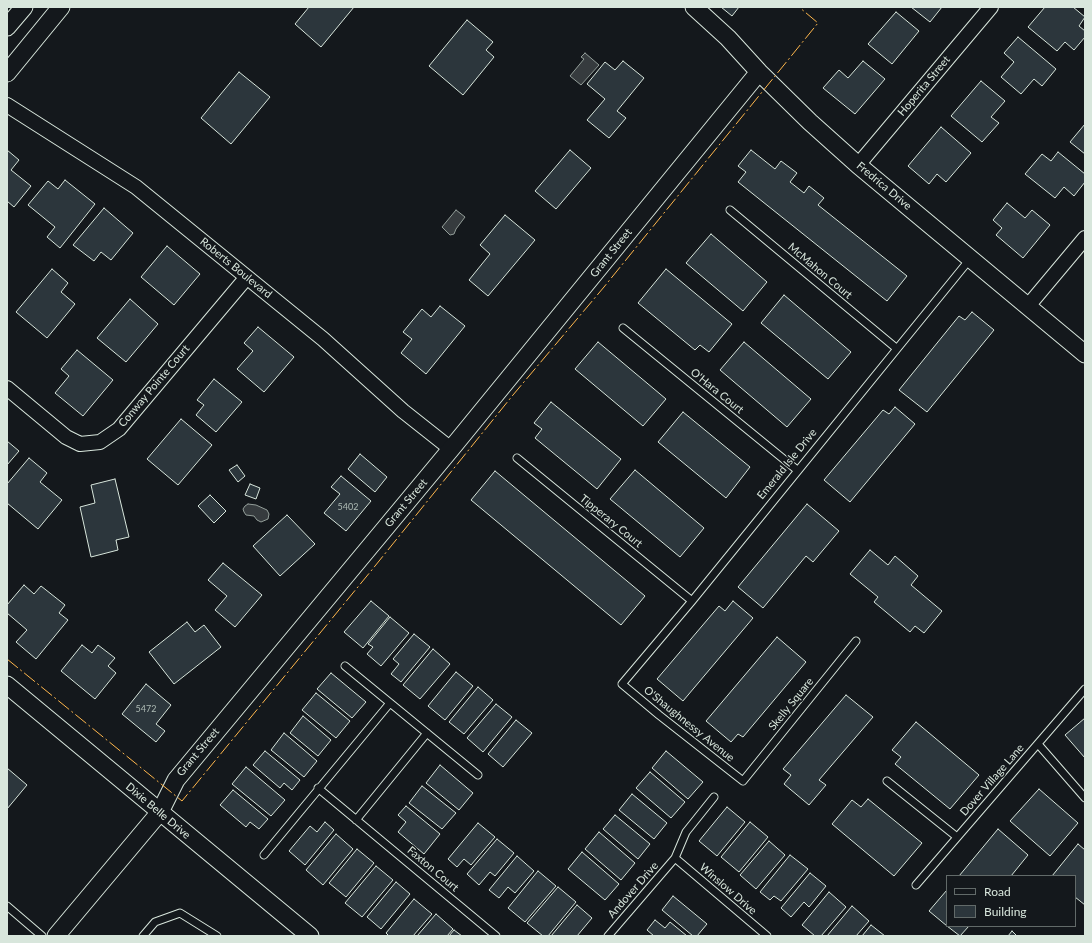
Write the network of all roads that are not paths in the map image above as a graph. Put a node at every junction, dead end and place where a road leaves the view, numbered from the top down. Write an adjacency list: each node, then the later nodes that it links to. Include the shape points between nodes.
1 (24, 7): 5 (street)
2 (61, 7): 7 (street)
3 (694, 7): 6 (street, Fredrica Drive, via 728,38)
4 (991, 7): 9 (street, Hoperita Street)
5 (7, 27)
6 (759, 72): 9 (street, Fredrica Drive); 19 (street, Grant Street)
7 (7, 73)
8 (7, 105): 13 (street, Roberts Boulevard, via 136,187)
9 (858, 165): 12 (street, Fredrica Drive)
10 (730, 210): 16 (lane, McMahon Court)
11 (1085, 238): 14 (street)
12 (970, 259): 14 (street, Fredrica Drive); 16 (lane, Emerald Isle Drive)
13 (247, 277): 18 (street, Conway Pointe Court, via 119,429 100,442 80,444 66,437); 19 (street, Roberts Boulevard)
14 (1028, 306): 17 (street, Fredrica Drive)
15 (623, 328): 21 (lane, O'Hara Court)
16 (896, 348): 21 (lane, Emerald Isle Drive)
17 (1085, 354)
18 (7, 388)
19 (451, 449): 37 (street, Grant Street, via 176,780)
20 (517, 458): 22 (lane, Tipperary Court)
21 (797, 470): 22 (lane, Emerald Isle Drive)
22 (692, 601): 25 (lane, Emerald Isle Drive)
23 (856, 641): 32 (lane, Skelly Square)
24 (345, 666): 28 (lane)
25 (622, 684): 32 (lane, O'Shaughnessy Avenue)
26 (7, 686): 37 (street, Dixie Belle Drive)
27 (1085, 689): 30 (lane, Dover Village Lane)
28 (390, 703): 29 (lane); 34 (lane)
29 (427, 733): 31 (lane); 38 (lane)
30 (1038, 744): 36 (lane); 39 (lane, Dover Village Lane)
31 (478, 775)
32 (743, 781)
33 (887, 781): 39 (lane)
34 (318, 788): 38 (lane, Faxton Court); 40 (lane)
35 (714, 797): 41 (lane, Andover Drive, via 686,832)
36 (1085, 798)
37 (160, 812): 45 (street, Grant Street); 48 (street, Dixie Belle Drive)
38 (356, 820): 49 (lane, Faxton Court)
39 (957, 837): 42 (lane, Dover Village Lane)
40 (264, 854)
41 (675, 858): 50 (lane, Andover Drive); 51 (lane, Winslow Drive)
42 (916, 885)
43 (7, 906): 44 (lane)
44 (42, 936)
45 (56, 936)
46 (143, 936): 47 (lane, via 155,922 180,913)
47 (217, 936)
48 (310, 936)
49 (496, 936)
50 (608, 936)
51 (767, 936)

